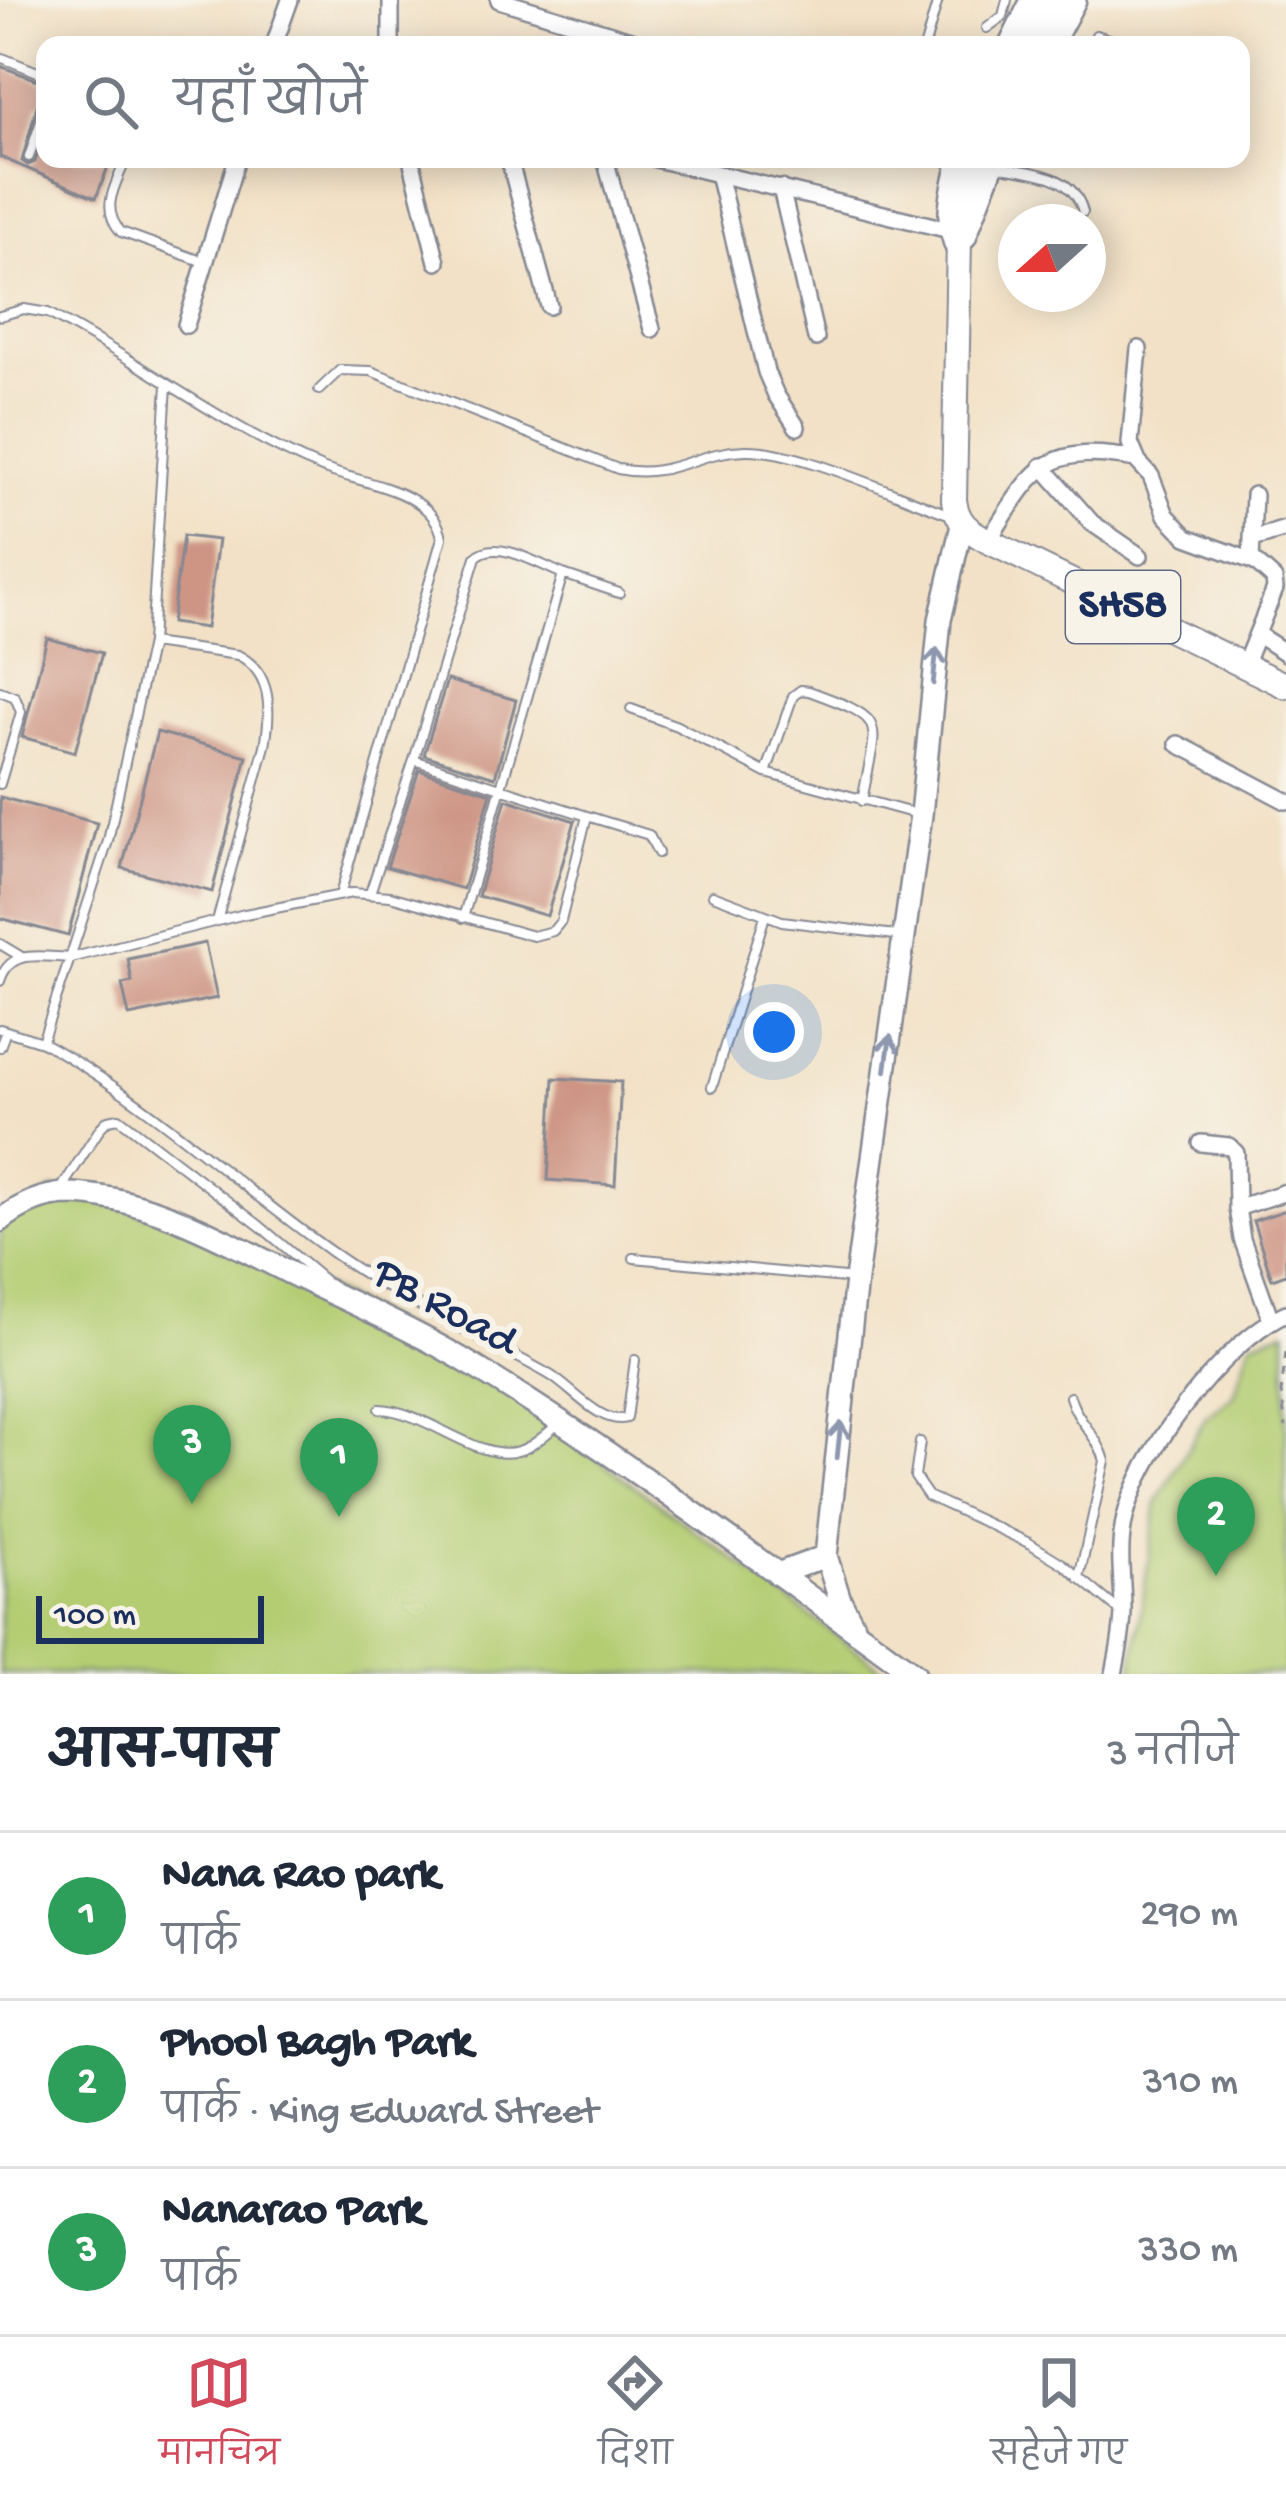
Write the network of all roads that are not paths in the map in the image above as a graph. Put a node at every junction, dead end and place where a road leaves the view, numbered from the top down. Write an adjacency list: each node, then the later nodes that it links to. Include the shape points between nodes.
1 (290, 0): 11 (street)
2 (391, 0): 12 (street)
3 (499, 0): 13 (street)
4 (938, 0): 14 (lane)
5 (1007, 0): 9 (lane, via 1003,16)
6 (1031, 0): 15 (street)
7 (1051, 0): 16 (main road)
8 (1075, 0): 17 (street)
9 (987, 28)
10 (1096, 35): 18 (lane)
11 (277, 36)
12 (392, 36)
13 (617, 36)
14 (928, 36)
15 (1014, 36)
16 (1033, 36)
17 (1056, 36)
18 (1099, 36)
19 (0, 57): 20 (lane)
20 (36, 71)
21 (36, 136): 22 (lane)
22 (29, 157)
23 (123, 168): 36 (lane, via 108,215 121,232)
24 (234, 168): 36 (street)
25 (413, 168): 37 (street)
26 (511, 168): 38 (street)
27 (607, 168): 41 (street)
28 (693, 168): 32 (street)
29 (957, 168): 35 (street, via 949,210)
30 (984, 168): 35 (main road)
31 (1012, 168): 34 (lane, via 1066,183)
32 (718, 174): 33 (street); 46 (street, via 766,372)
33 (781, 188): 35 (street); 42 (street)
34 (1081, 204)
35 (957, 235): 50 (main road)
36 (206, 262): 40 (street)
37 (437, 262)
38 (549, 306)
39 (0, 316): 44 (lane, via 48,313)
40 (186, 325)
41 (652, 329)
42 (816, 338)
43 (1139, 349): 47 (street, via 1129,427)
44 (167, 385): 59 (lane); 76 (lane, via 291,454 420,502 440,524)
45 (320, 390): 50 (lane, via 340,370 371,371 639,473 721,453 776,452)
46 (797, 427)
47 (1136, 459): 48 (street, via 1084,452); 55 (street, via 1172,525 1199,544)
48 (1042, 466): 53 (street); 54 (street, via 1092,524)
49 (1254, 495): 52 (street)
50 (960, 521): 53 (main road, SH58); 72 (street, one-way to 50, via 940,620)
51 (1286, 529): 52 (street)
52 (1253, 538): 55 (street)
53 (988, 541): 61 (main road, SH58)
54 (1140, 556)
55 (1252, 561): 58 (street, via 1265,567 1275,589)
56 (563, 574): 57 (lane); 66 (lane, via 495,548 476,556); 69 (lane)
57 (619, 593)
58 (1258, 635): 60 (street); 61 (street)
59 (151, 643): 80 (lane, via 238,655 267,689 265,746); 84 (lane, via 108,841)
60 (1286, 652)
61 (1244, 666): 62 (main road, SH58)
62 (1286, 686)
63 (0, 691): 68 (lane, via 22,712)
64 (631, 709): 67 (lane)
65 (1178, 744): 71 (street)
66 (415, 760): 69 (lane); 75 (lane)
67 (766, 773): 70 (lane); 70 (lane, via 793,696 809,691 871,721)
68 (0, 784)
69 (503, 787): 73 (lane); 79 (lane)
70 (862, 801): 72 (lane)
71 (1286, 801)
72 (921, 815): 81 (street)
73 (587, 816): 74 (lane, via 649,835); 79 (lane, via 553,932 532,936)
74 (658, 853)
75 (370, 893): 76 (lane); 79 (lane)
76 (340, 895): 80 (lane)
77 (713, 895): 78 (lane)
78 (765, 916): 81 (lane); 89 (lane)
79 (463, 918)
80 (216, 922): 84 (lane)
81 (904, 936): 96 (street, one-way to 81)
82 (0, 944): 83 (lane)
83 (21, 957): 84 (lane); 85 (lane, via 5,966)
84 (70, 958): 87 (lane)
85 (0, 981)
86 (3, 1030): 87 (lane); 88 (lane)
87 (42, 1042): 99 (lane, via 134,1098 338,1256 613,1420 630,1412)
88 (0, 1047)
89 (712, 1087)
90 (1201, 1143): 93 (street, via 1236,1153)
91 (1286, 1192): 93 (street)
92 (57, 1196): 94 (street); 97 (street, PB Road, via 89,1196 180,1221); 97 (lane, via 101,1127 119,1118)
93 (1237, 1208): 98 (street, via 1242,1239)
94 (0, 1221)
95 (634, 1258): 96 (lane)
96 (856, 1280): 104 (street, one-way to 96)
97 (344, 1298): 102 (street, PB Road)
98 (1279, 1317): 107 (street, via 1232,1354 1156,1448 1123,1527)
99 (635, 1360)
100 (1070, 1396): 106 (lane, via 1105,1460)
101 (380, 1408): 102 (lane, via 416,1415 499,1454 530,1446)
102 (560, 1423): 105 (street, PB Road)
103 (920, 1442): 106 (lane, via 915,1477 928,1496 1029,1543)
104 (826, 1556): 105 (street); 108 (street)
105 (777, 1574): 108 (street, PB Road)
106 (1079, 1578): 107 (lane)
107 (1123, 1614): 110 (street)
108 (857, 1632): 109 (street, PB Road)
109 (915, 1674)
110 (1114, 1674)

